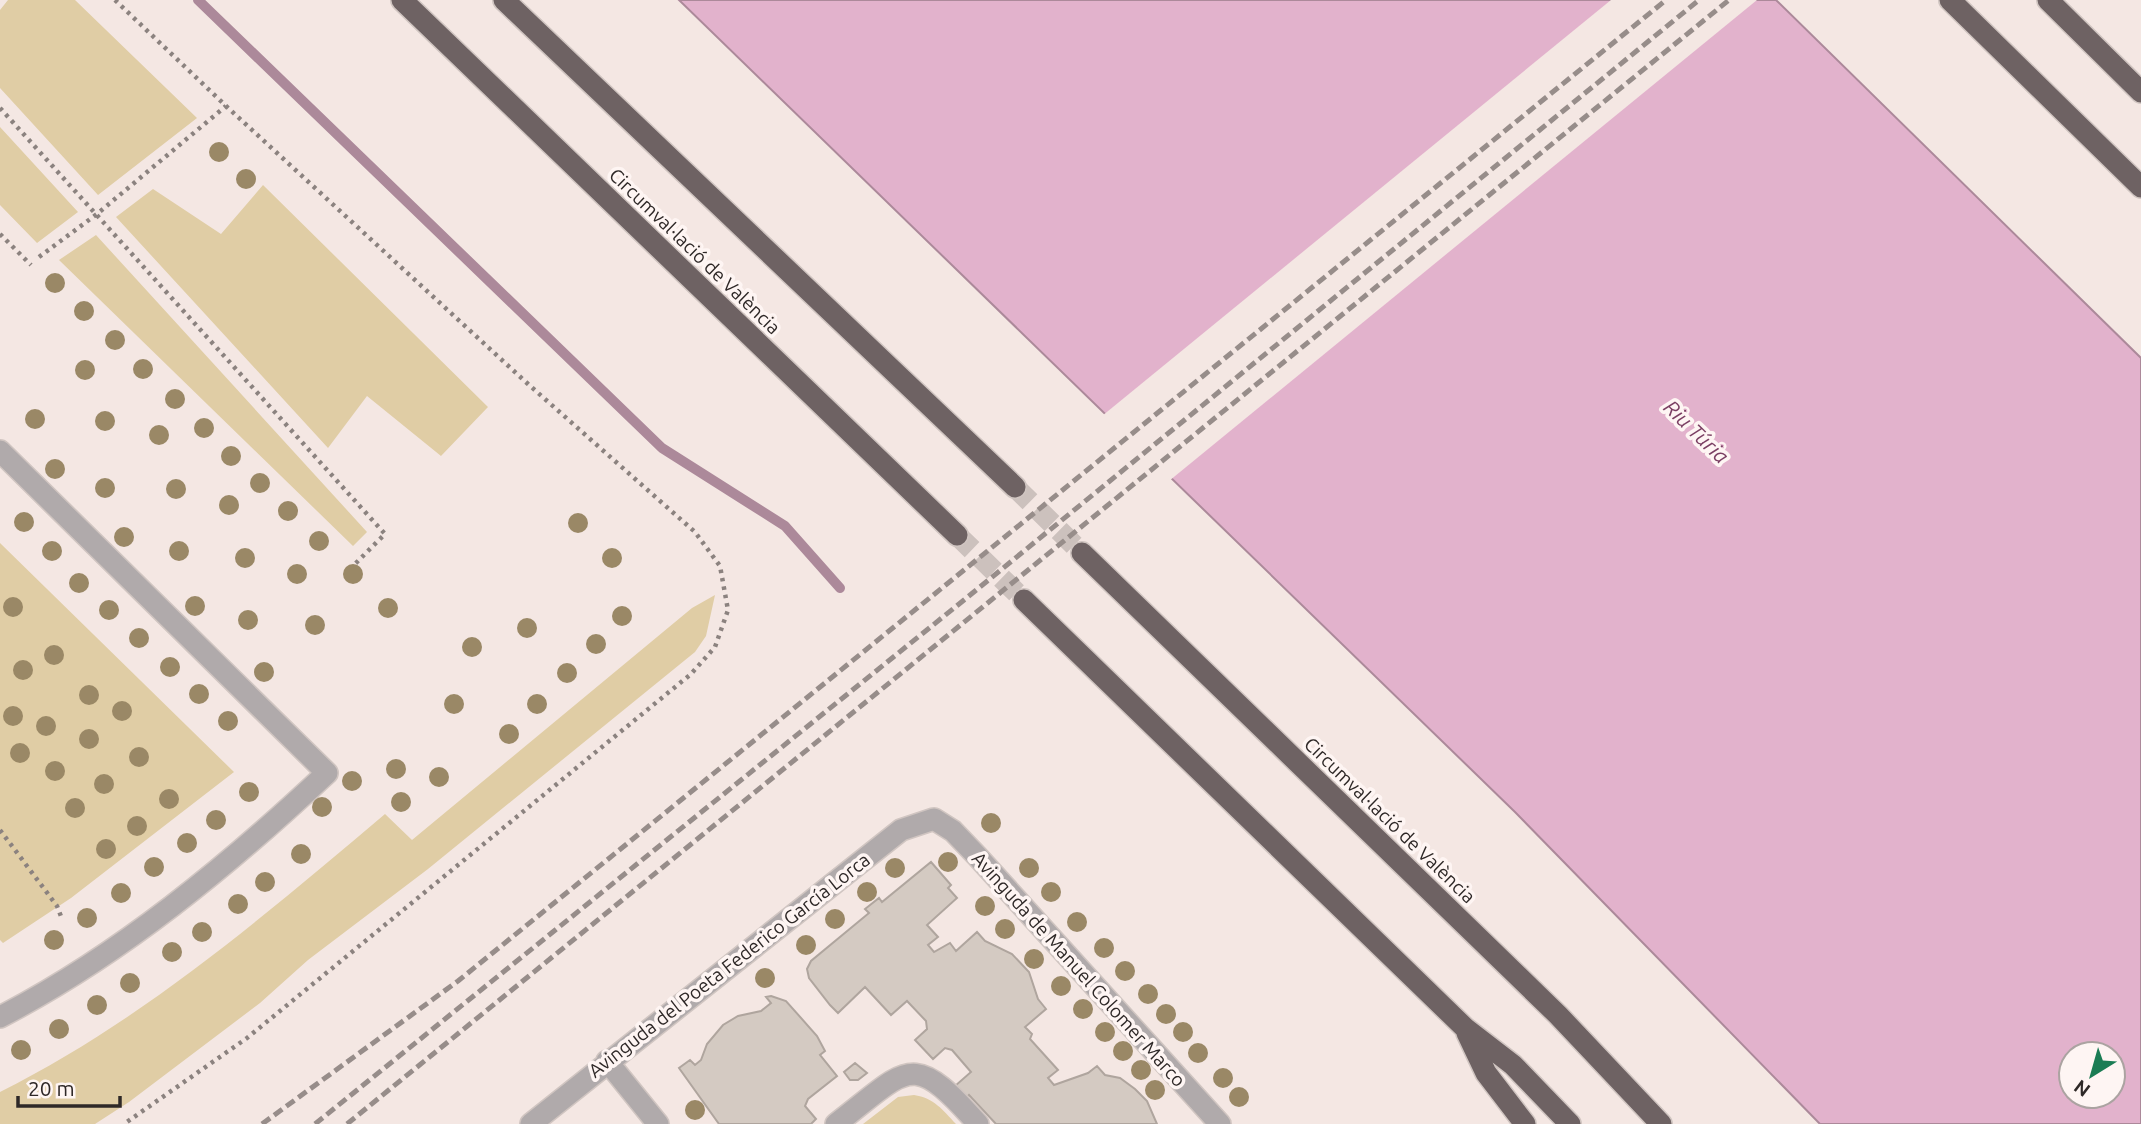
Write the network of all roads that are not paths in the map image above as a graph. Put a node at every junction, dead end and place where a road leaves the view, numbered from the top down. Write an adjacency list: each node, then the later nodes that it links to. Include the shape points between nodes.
1 (402, 0): 9 (highway, Circumval·lació de València)
2 (503, 0): 8 (highway)
3 (1950, 0): 6 (highway)
4 (2048, 0): 5 (highway)
5 (2141, 92)
6 (2141, 187)
7 (0, 451): 13 (street, via 327,773 191,890 76,972)
8 (1015, 487)
9 (957, 535)
10 (1082, 553): 23 (highway, Circumval·lació de València, via 1558,1015)
11 (1024, 600): 14 (highway)
12 (934, 819): 15 (street, Avinguda del Poeta Federico García Lorca, via 901,830); 20 (street, Avinguda de Manuel Colomer Marco, via 977,856)
13 (0, 1017)
14 (1465, 1028): 21 (highway, via 1486,1073); 22 (highway, via 1513,1065)
15 (607, 1061): 16 (street, Avinguda del Poeta Federico García Lorca); 17 (street)
16 (531, 1124)
17 (658, 1124)
18 (836, 1124): 19 (street, via 904,1075 919,1073 943,1086)
19 (978, 1124)
20 (1220, 1124)
21 (1525, 1124)
22 (1570, 1124)
23 (1661, 1124)

